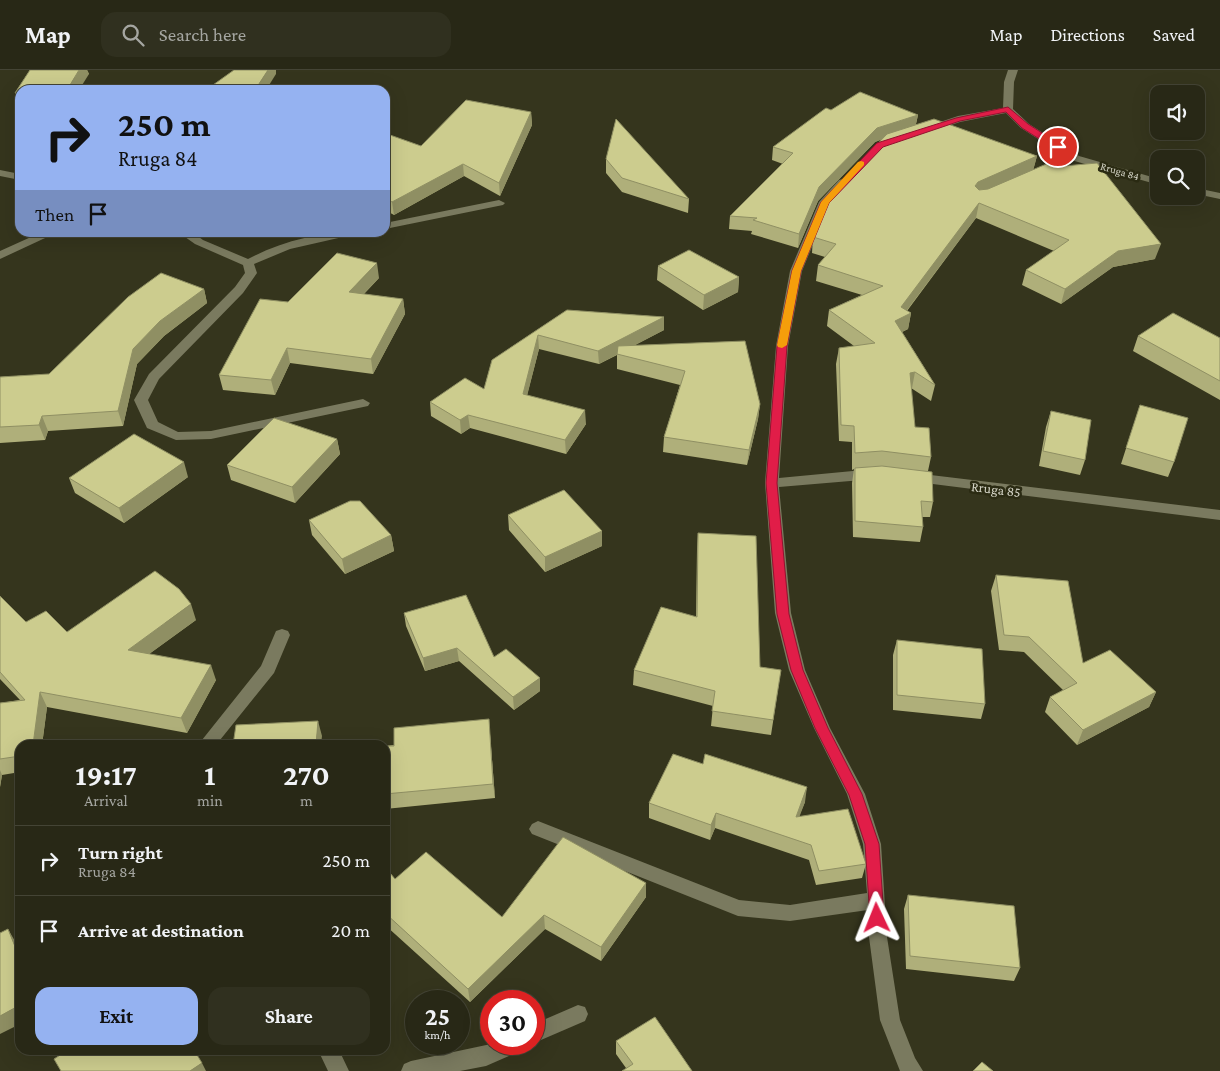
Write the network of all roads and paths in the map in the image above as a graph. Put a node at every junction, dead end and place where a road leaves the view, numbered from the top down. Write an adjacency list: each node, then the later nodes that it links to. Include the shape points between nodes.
1 (1013, 70): 2 (street)
2 (1008, 110): 3 (street, via 958,119); 7 (street, Rruga 84, via 1071,160)
3 (915, 134)
4 (854, 170): 18 (street, via 825,202 796,271 782,346)
5 (0, 173): 6 (street)
6 (15, 175)
7 (1150, 180)
8 (1205, 193): 9 (street)
9 (1220, 196)
10 (499, 203): 11 (street)
11 (390, 225)
12 (41, 237): 15 (street)
13 (191, 237): 16 (street)
14 (328, 237): 16 (street, via 269,251)
15 (0, 255)
16 (248, 262): 17 (street, via 251,274 239,290 154,377 141,400 152,425 176,436 212,435)
17 (364, 403)
18 (772, 483): 19 (street, Rruga 85, via 879,474); 23 (street, via 783,614 797,670 856,794 872,844)
19 (1220, 515)
20 (282, 635): 21 (street, via 268,669)
21 (210, 740)
22 (538, 829): 23 (street, via 738,908 790,913)
23 (877, 900): 30 (street, via 878,937 890,1020)
24 (578, 1014): 25 (street)
25 (545, 1029)
26 (331, 1055): 28 (street)
27 (488, 1055): 29 (street)
28 (339, 1071)
29 (411, 1071)
30 (913, 1071)

